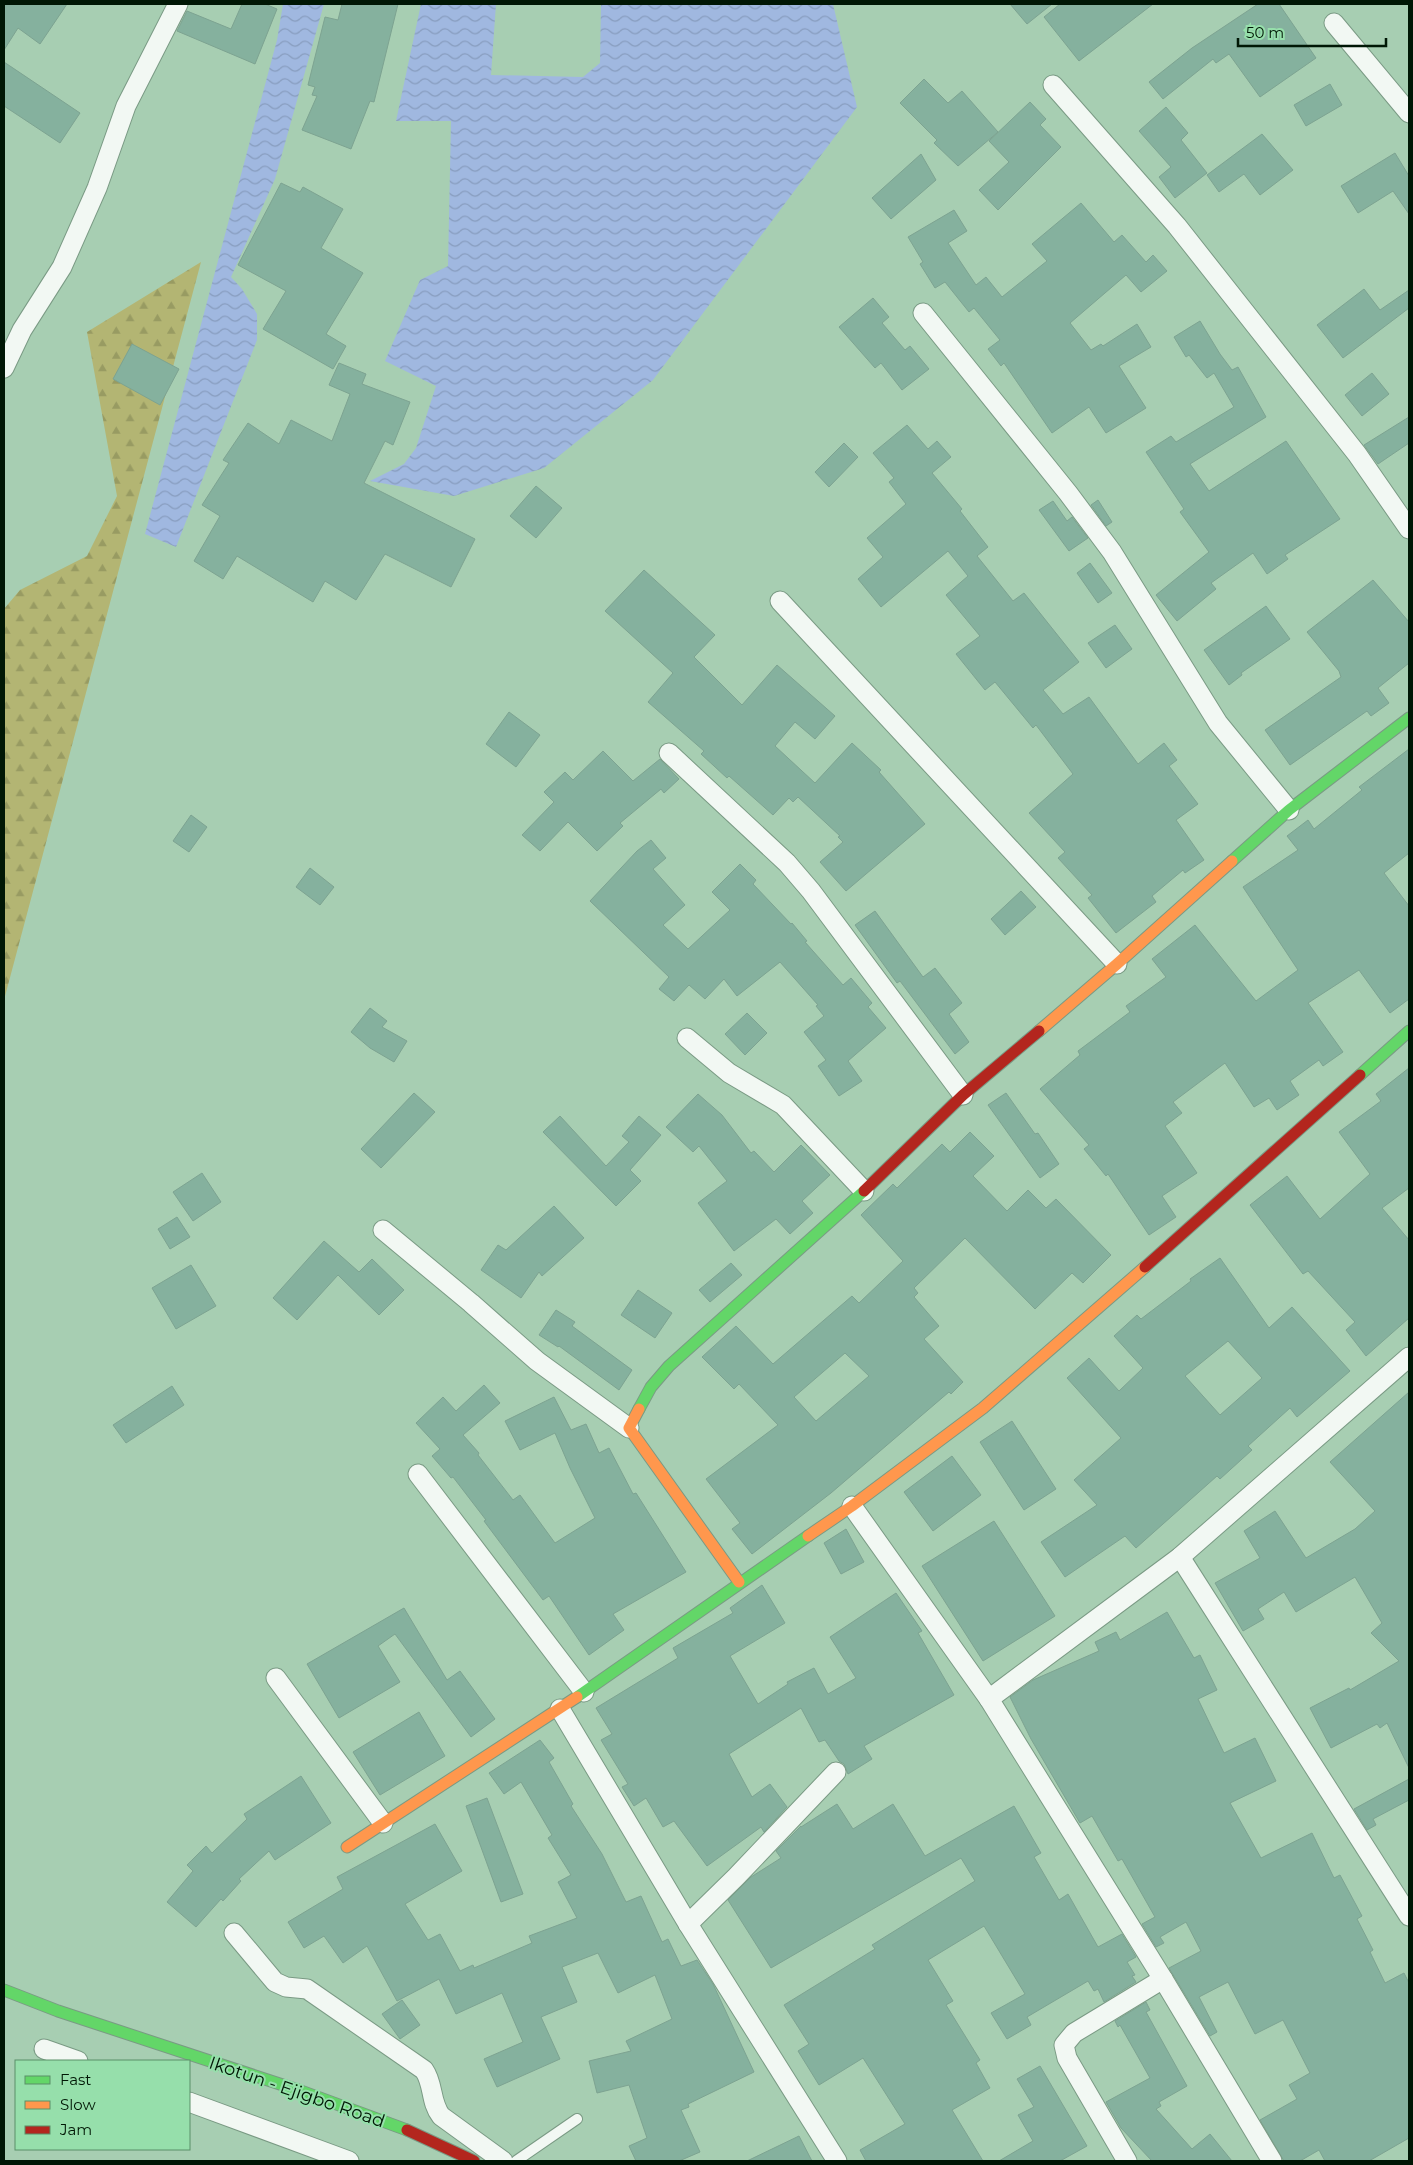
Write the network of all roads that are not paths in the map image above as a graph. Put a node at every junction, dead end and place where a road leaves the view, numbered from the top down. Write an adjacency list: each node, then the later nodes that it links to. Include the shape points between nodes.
1 (178, 4): 6 (street, via 126,106 97,188 62,267 22,330)
2 (1334, 23): 4 (street)
3 (1053, 86): 7 (street, via 1176,226 1357,454)
4 (1409, 113)
5 (923, 313): 11 (street, via 1112,552 1218,723)
6 (4, 368)
7 (1409, 529)
8 (780, 601): 12 (street)
9 (1409, 718): 11 (street)
10 (669, 753): 15 (street, via 787,863 811,891)
11 (1289, 810): 12 (street)
12 (1117, 964): 15 (street)
13 (1409, 1031): 21 (street, via 991,1402)
14 (687, 1038): 16 (street, via 729,1073 783,1105)
15 (963, 1096): 16 (street)
16 (864, 1191): 19 (street, via 669,1366 651,1388)
17 (383, 1230): 19 (street, via 537,1361)
18 (1409, 1357): 22 (street)
19 (629, 1428): 23 (street)
20 (418, 1474): 25 (street)
21 (852, 1506): 23 (street); 26 (street)
22 (1180, 1557): 26 (street); 31 (street)
23 (739, 1582): 25 (street)
24 (276, 1678): 29 (street)
25 (584, 1692): 27 (street)
26 (988, 1699): 34 (street)
27 (560, 1709): 29 (street); 32 (street)
28 (836, 1772): 32 (street)
29 (383, 1823): 30 (street)
30 (348, 1847)
31 (1409, 1916)
32 (688, 1924): 45 (street)
33 (234, 1932): 43 (street, via 276,1982 286,1987 307,1989 424,2070 430,2079 434,2107 441,2116)
34 (1163, 1979): 46 (street, via 1074,2033 1064,2045 1067,2058); 47 (street)
35 (4, 1990): 42 (street, Ikotun - Ejigbo Road, via 301,2091 422,2136)
36 (44, 2049): 37 (street)
37 (75, 2060)
38 (190, 2102): 40 (street)
39 (577, 2119): 44 (lane)
40 (328, 2158): 41 (street)
41 (349, 2161)
42 (474, 2161)
43 (503, 2161)
44 (516, 2161)
45 (837, 2161)
46 (1127, 2161)
47 (1272, 2161)

